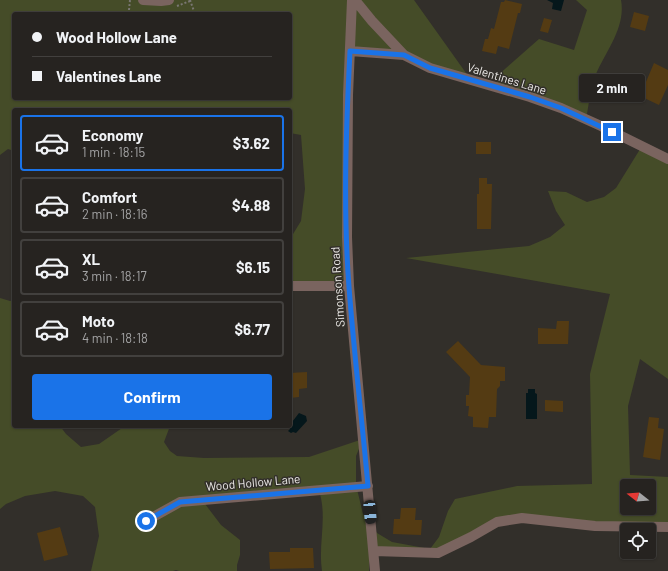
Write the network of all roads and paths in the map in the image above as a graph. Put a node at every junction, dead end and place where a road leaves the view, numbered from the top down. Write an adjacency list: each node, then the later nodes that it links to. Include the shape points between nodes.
1 (130, 0): 7 (path)
2 (143, 0): 6 (street)
3 (352, 0): 9 (street, Simonson Road)
4 (355, 0): 10 (street, Valentines Lane)
5 (190, 1): 6 (path); 8 (path)
6 (173, 3)
7 (129, 10)
8 (194, 12)
9 (350, 51): 10 (street); 13 (street, Simonson Road, via 346,172)
10 (404, 55): 11 (street, Valentines Lane, via 430,68 561,108)
11 (668, 159)
12 (292, 286): 13 (street)
13 (349, 286): 14 (street, Simonson Road)
14 (368, 486): 15 (street, Wood Hollow Lane, via 180,502); 17 (street, Simonson Road)
15 (146, 521)
16 (668, 527): 17 (street, via 595,526 522,518 497,522 438,553)
17 (374, 551): 18 (street, Simonson Road)
18 (375, 571)

